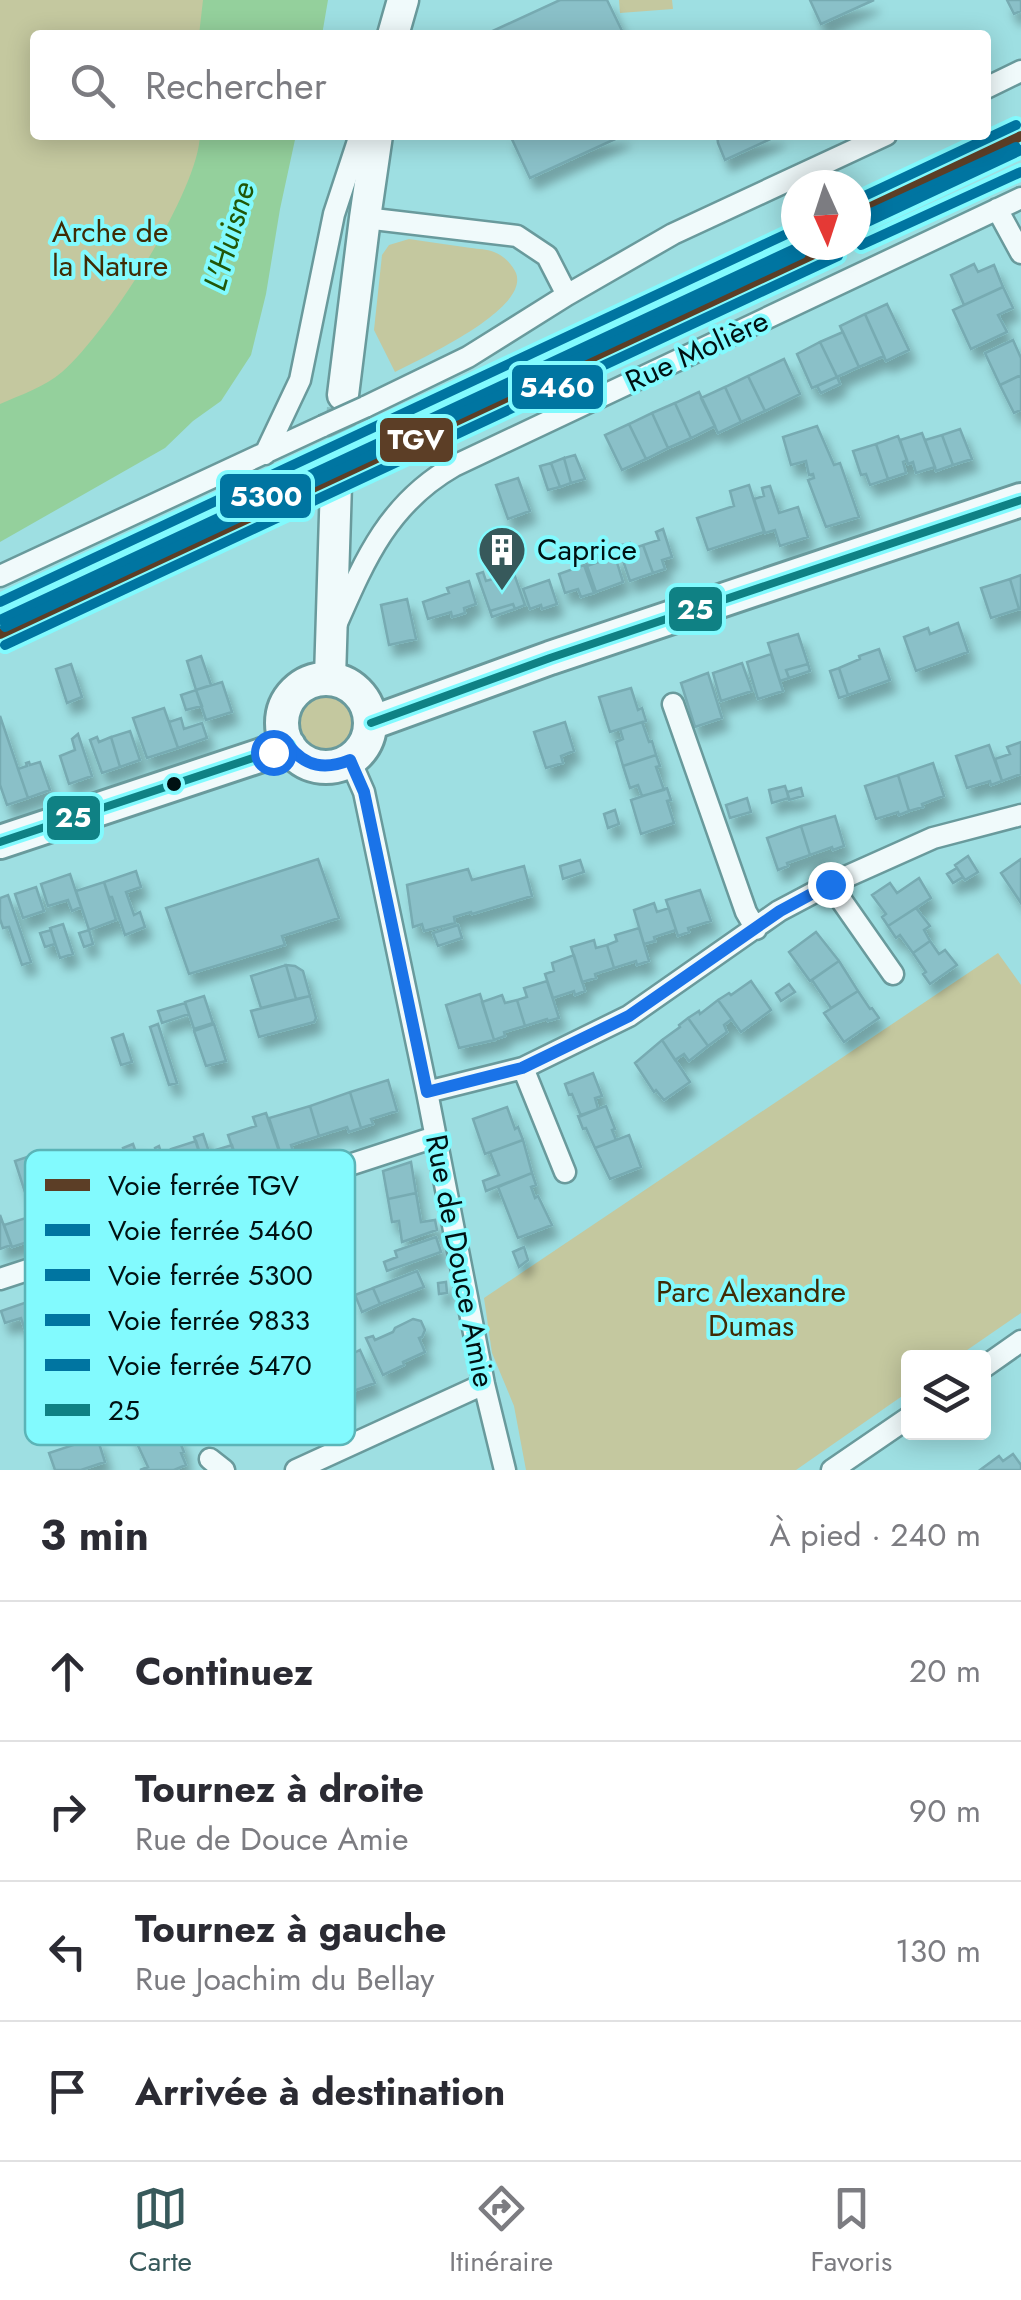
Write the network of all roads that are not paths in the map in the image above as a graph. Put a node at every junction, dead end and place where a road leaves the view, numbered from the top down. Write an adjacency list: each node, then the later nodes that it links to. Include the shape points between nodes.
1 (403, 0): 2 (street)
2 (394, 30)
3 (1021, 72): 4 (street)
4 (991, 86)
5 (358, 140): 14 (street, via 334,214 300,380)
6 (376, 140): 10 (street)
7 (875, 140): 12 (street, via 673,234)
8 (1021, 198): 9 (street, Rue Molière)
9 (998, 209): 11 (street); 18 (street, Rue Molière, via 432,478 385,528)
10 (365, 218): 12 (street, via 517,236 547,256); 13 (street)
11 (1021, 253)
12 (566, 295): 13 (street, via 468,357)
13 (351, 395): 14 (street, bridge, via 323,426)
14 (264, 454): 17 (street)
15 (336, 483): 18 (street)
16 (1021, 500): 21 (main road)
17 (0, 576)
18 (333, 632): 19 (street)
19 (330, 678): 21 (main road, via 358,691); 22 (main road, via 300,687 284,707)
20 (673, 704): 27 (street)
21 (371, 722): 23 (main road, via 365,745)
22 (289, 746): 23 (main road, via 311,764); 25 (main road)
23 (350, 760): 30 (street, Rue de Douce Amie, via 364,792)
24 (1021, 815): 26 (street, via 934,838)
25 (0, 842)
26 (830, 884): 27 (street); 28 (street)
27 (756, 929): 29 (street, via 629,1016)
28 (893, 974)
29 (522, 1068): 30 (street); 33 (street)
30 (427, 1092): 31 (street, Rue de Douce Amie)
31 (435, 1137): 32 (street); 38 (street, Rue de Douce Amie)
32 (355, 1163)
33 (566, 1172)
34 (25, 1272): 35 (street)
35 (0, 1280)
36 (1021, 1341): 37 (street)
37 (991, 1362)
38 (484, 1384): 40 (street); 43 (street, Rue de Douce Amie)
39 (901, 1423): 44 (street)
40 (355, 1443)
41 (351, 1445): 42 (street)
42 (296, 1470)
43 (505, 1470)
44 (832, 1470)

